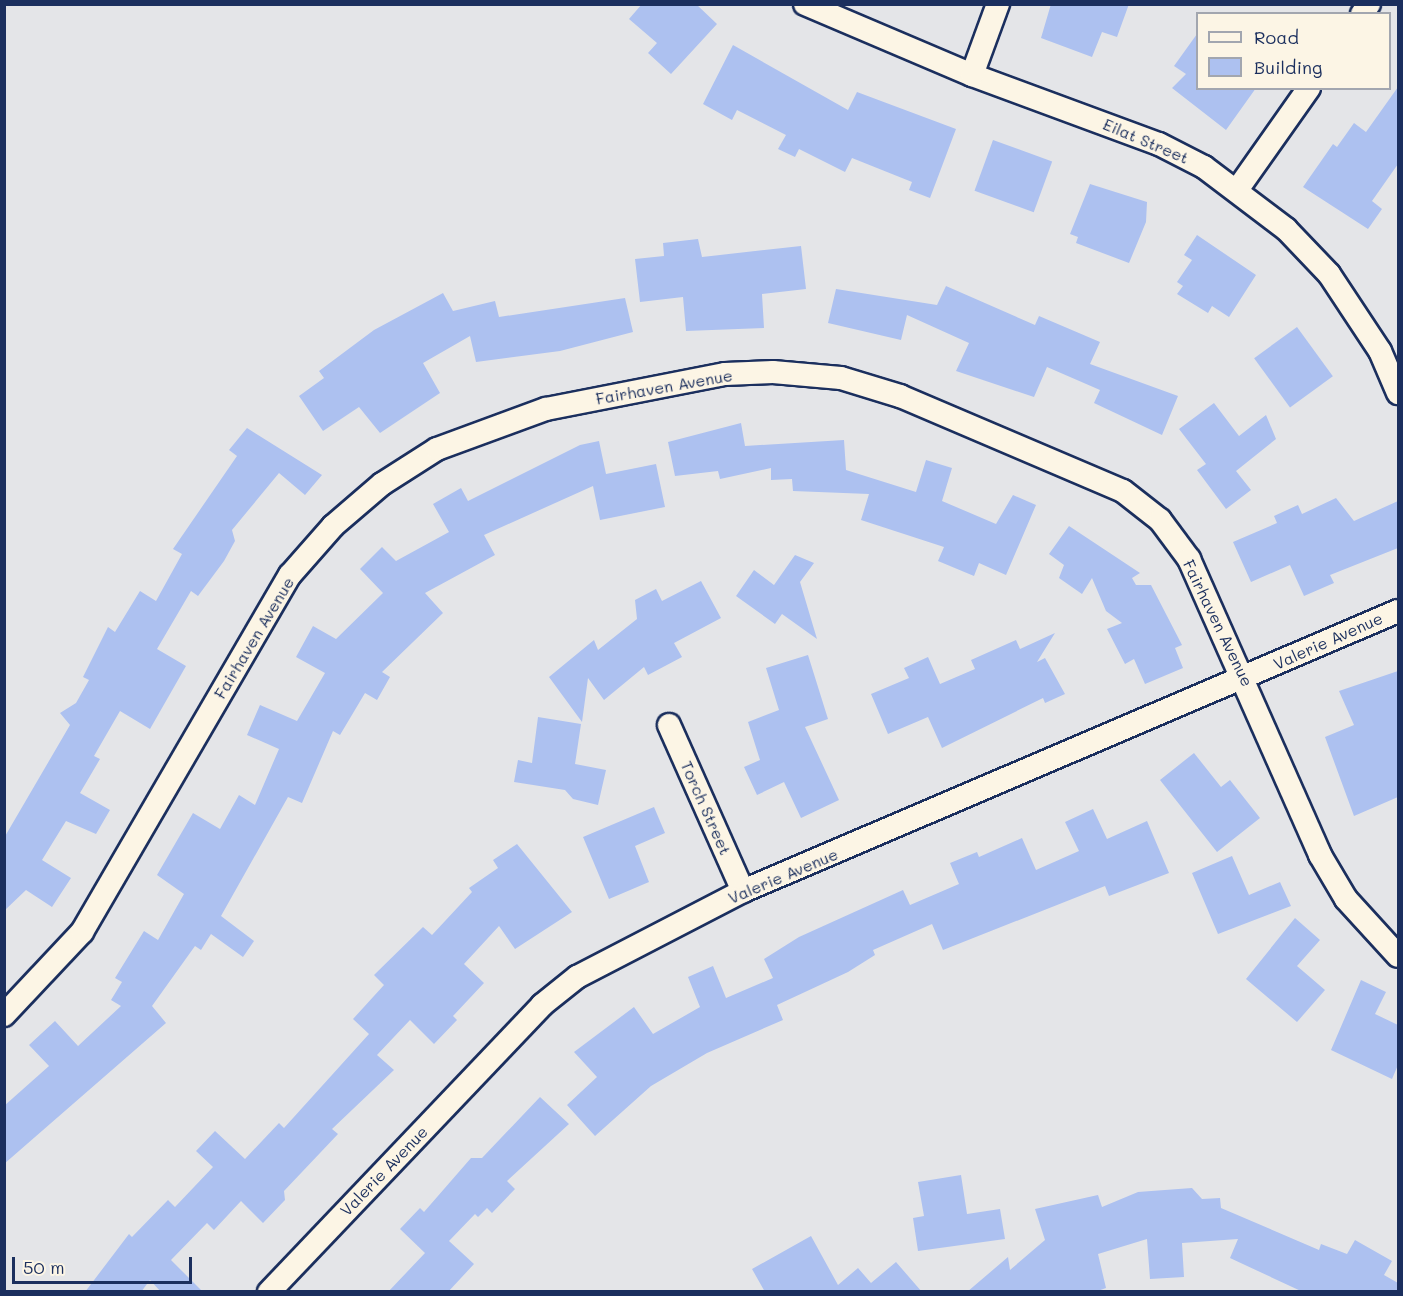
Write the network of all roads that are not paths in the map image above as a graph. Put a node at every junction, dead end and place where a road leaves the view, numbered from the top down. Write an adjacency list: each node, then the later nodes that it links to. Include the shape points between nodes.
1 (805, 4): 3 (street, Eilat Street)
2 (998, 4): 3 (street)
3 (972, 75): 5 (street, Eilat Street, via 1159,144)
4 (1308, 90): 5 (street)
5 (1237, 190): 6 (street, Eilat Street, via 1287,229 1329,274 1380,351)
6 (1398, 393)
7 (1398, 610): 8 (street, Valerie Avenue)
8 (1245, 678): 10 (street, Valerie Avenue); 11 (street, Fairhaven Avenue, via 1320,855 1346,899); 12 (street, Fairhaven Avenue, via 1189,559 1160,520 1123,491 900,396 840,378 773,372 725,374 546,409 437,449 382,484 333,526 290,575 81,932)
9 (669, 725): 10 (street, Torch Street)
10 (743, 891): 13 (street, Valerie Avenue, via 615,954 542,1005)
11 (1398, 956)
12 (4, 1015)
13 (269, 1292)

